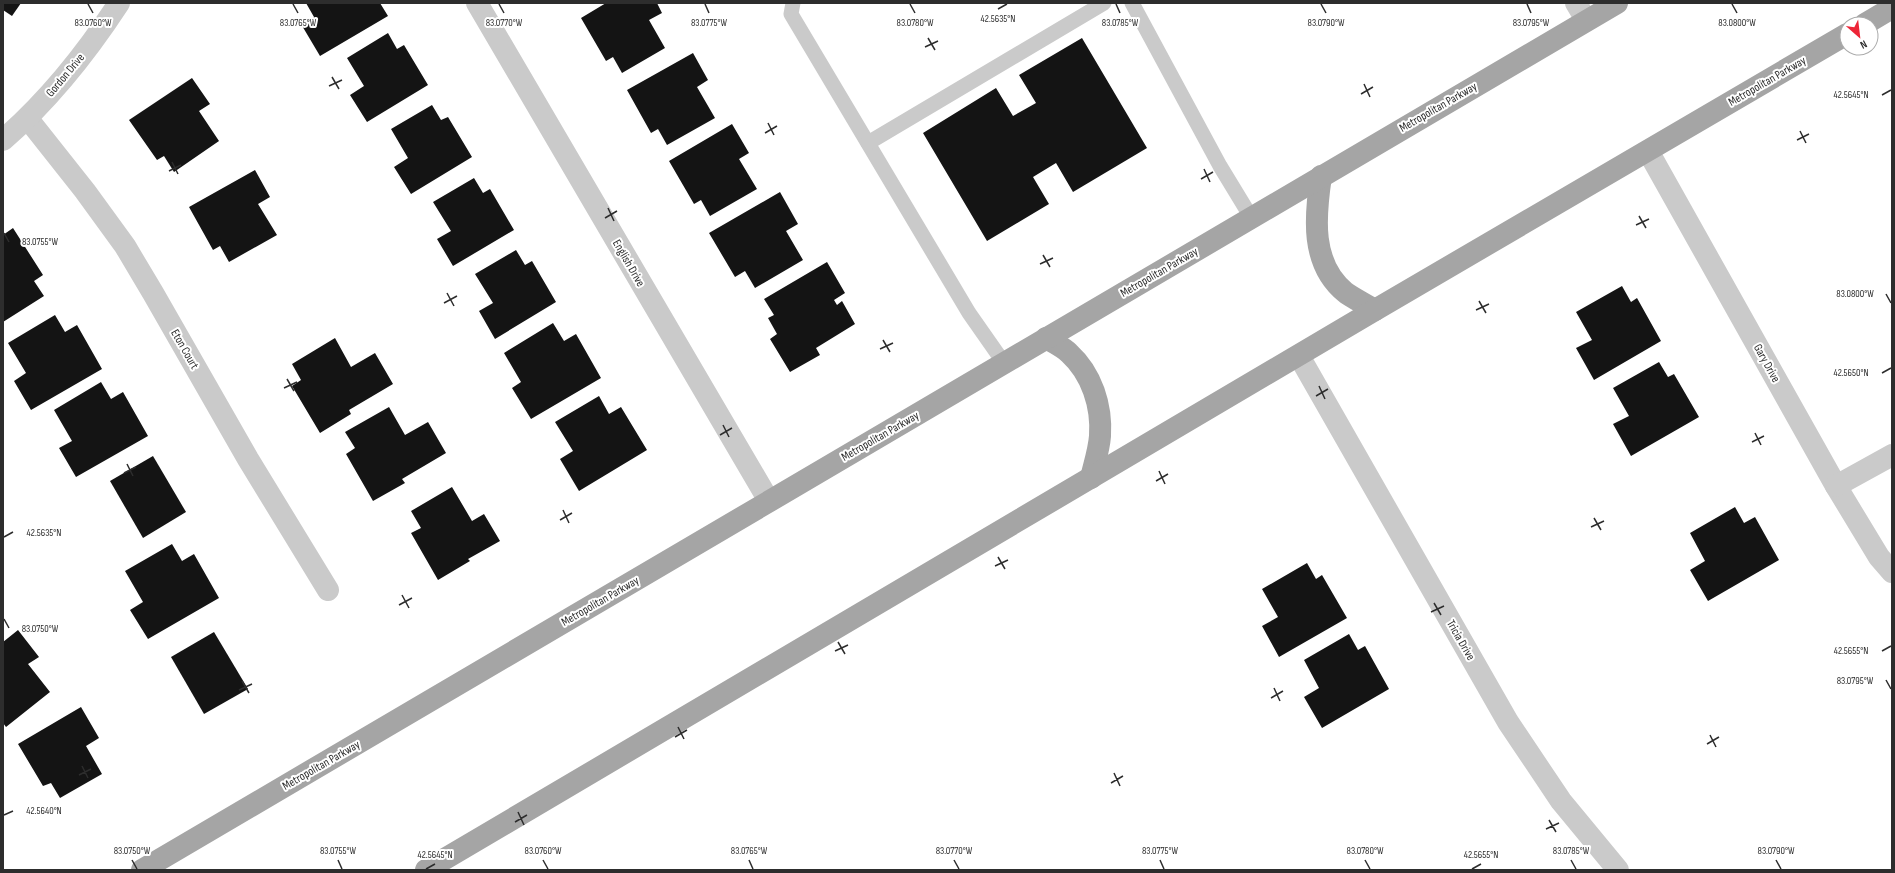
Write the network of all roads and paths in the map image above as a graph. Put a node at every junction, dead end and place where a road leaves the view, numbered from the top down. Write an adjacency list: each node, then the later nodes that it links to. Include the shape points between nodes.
1 (119, 3): 11 (street, Gordon Drive, via 98,35)
2 (477, 3): 24 (street, English Drive)
3 (793, 3): 13 (lane, via 791,14)
4 (1104, 3): 13 (lane)
5 (1132, 3): 16 (lane, via 1220,166)
6 (1617, 3): 8 (main road, Metropolitan Parkway)
7 (1892, 8): 9 (main road)
8 (1581, 12): 15 (main road, Metropolitan Parkway)
9 (1878, 16)
10 (1839, 39): 14 (main road, Metropolitan Parkway)
11 (28, 119): 12 (street, Gordon Drive); 26 (street, Eton Court, via 125,246 248,459)
12 (3, 140)
13 (868, 143): 20 (lane, via 969,313)
14 (1648, 151): 17 (main road, Metropolitan Parkway); 23 (street, Gary Drive)
15 (1321, 176): 16 (main road, Metropolitan Parkway); 17 (main road, via 1316,211 1322,260 1332,279 1346,293)
16 (1252, 217): 18 (main road, Metropolitan Parkway)
17 (1375, 310): 19 (main road, Metropolitan Parkway)
18 (1046, 338): 20 (main road, Metropolitan Parkway); 22 (main road, via 1069,353 1094,390 1100,437)
19 (1299, 356): 22 (main road, Metropolitan Parkway); 29 (street, Tricia Drive, via 1508,722 1561,801)
20 (1004, 363): 24 (main road, Metropolitan Parkway)
21 (1892, 455): 23 (street)
22 (1091, 478): 28 (main road, Metropolitan Parkway)
23 (1836, 486): 25 (street, Gary Drive, via 1879,557)
24 (769, 501): 27 (main road, Metropolitan Parkway)
25 (1892, 572)
26 (328, 590)
27 (142, 870)
28 (426, 870)
29 (1618, 870)

